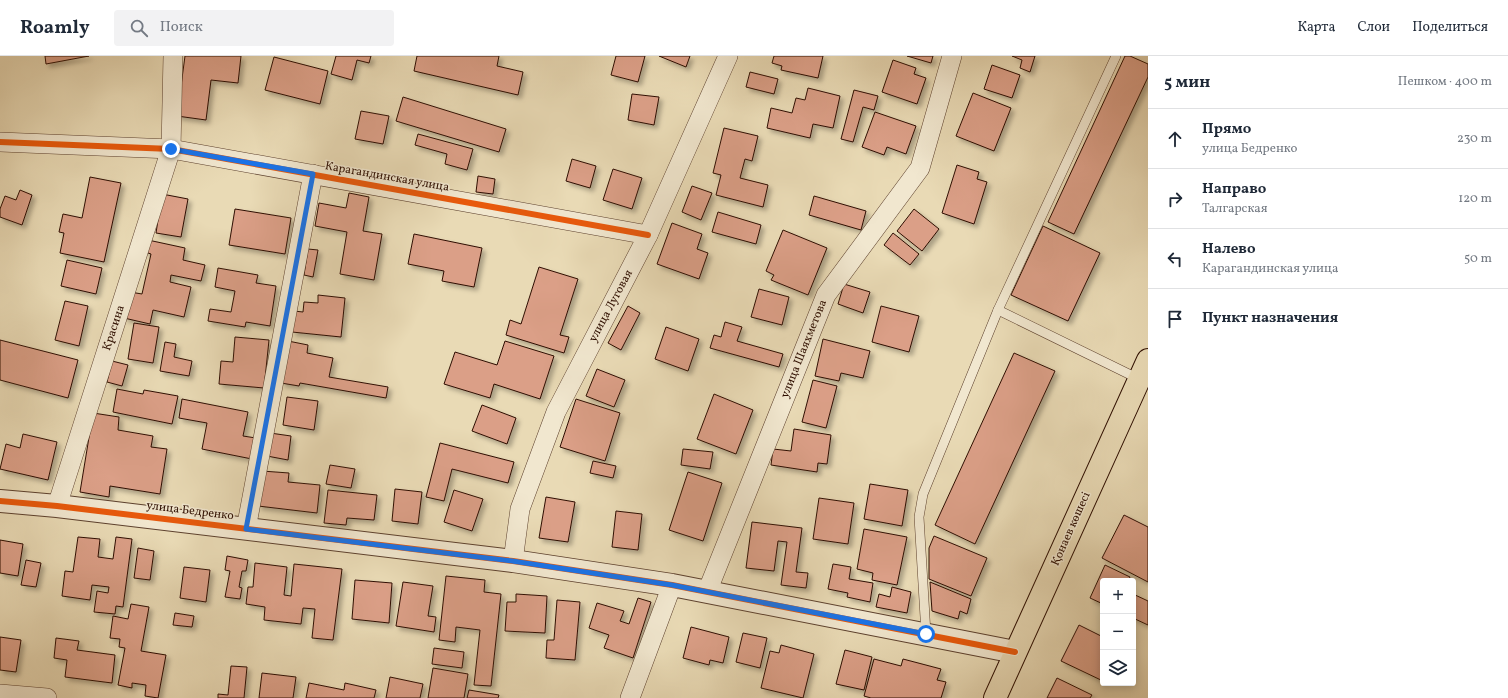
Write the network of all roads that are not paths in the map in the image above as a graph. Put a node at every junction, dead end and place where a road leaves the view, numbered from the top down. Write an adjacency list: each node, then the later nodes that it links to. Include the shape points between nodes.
1 (173, 56): 6 (street, Красина)
2 (728, 56): 8 (street, улица Луговая)
3 (952, 56): 16 (street, улица Шаяхметова, via 920,168 826,295)
4 (1116, 56): 9 (lane)
5 (0, 142): 6 (street, Карагандинская улица)
6 (171, 149): 7 (street, Карагандинская улица); 12 (street, Красина)
7 (313, 174): 8 (street, Карагандинская улица); 13 (street)
8 (648, 235): 14 (street, улица Луговая, via 556,412 520,509)
9 (998, 310): 10 (lane); 17 (lane, via 920,506)
10 (1144, 369): 18 (main road, Қонаев көшесі)
11 (0, 502): 12 (street, улица Бедренко)
12 (57, 506): 13 (street, улица Бедренко)
13 (246, 529): 14 (street, улица Бедренко)
14 (512, 561): 15 (street, улица Бедренко)
15 (672, 585): 16 (street, улица Бедренко); 21 (street)
16 (707, 592): 17 (street, улица Бедренко)
17 (926, 634): 18 (street, улица Бедренко)
18 (1015, 652): 22 (main road, Қонаев көшесі)
19 (0, 694): 20 (street)
20 (47, 698)
21 (630, 698)
22 (995, 698)

